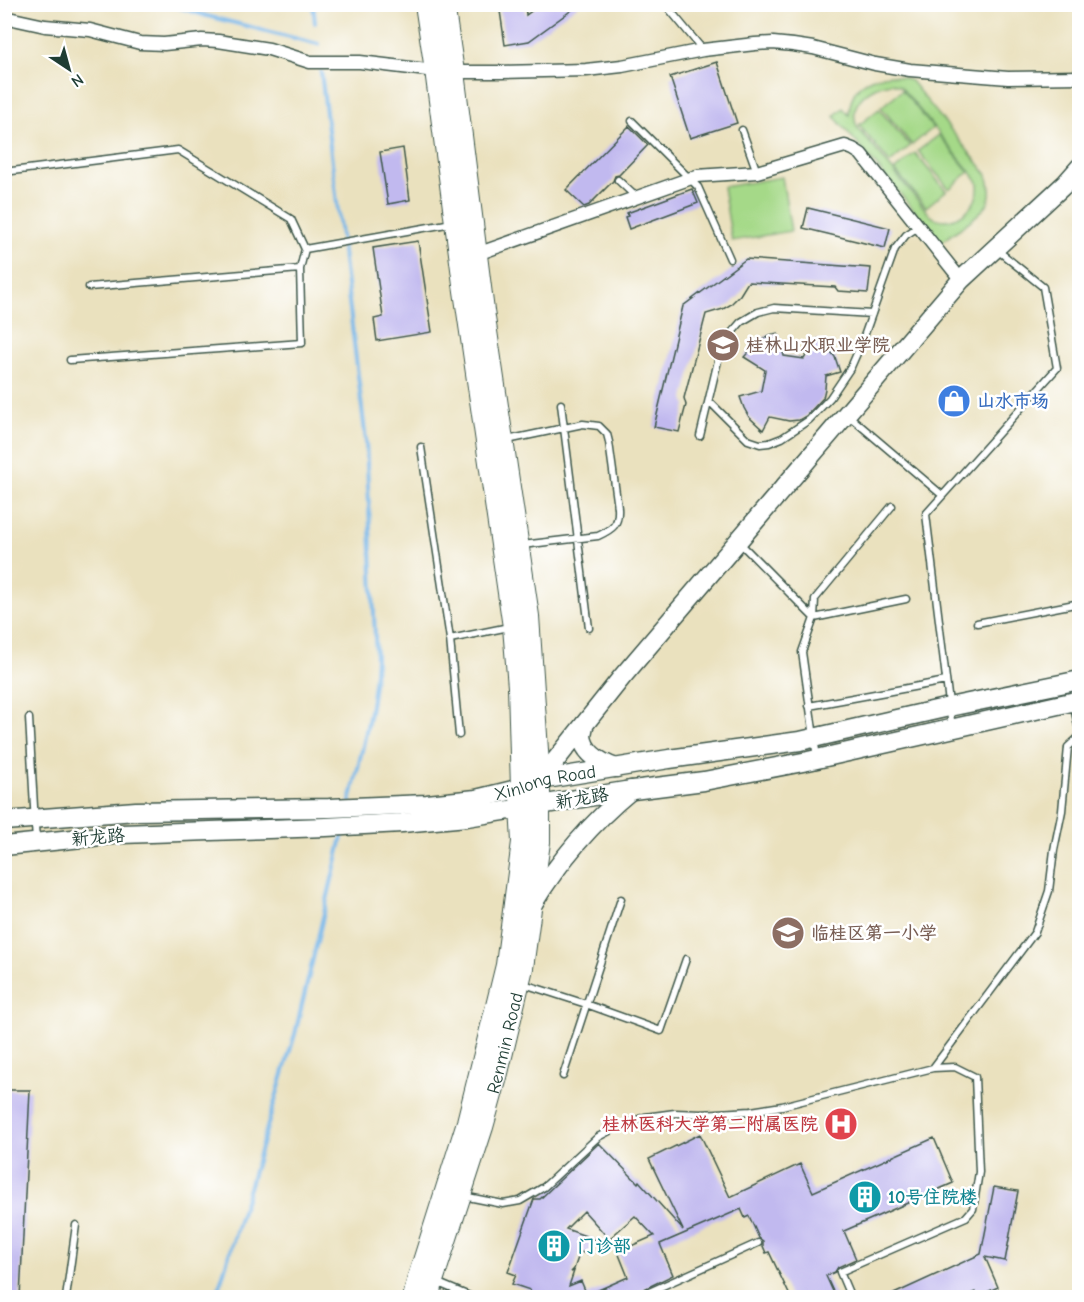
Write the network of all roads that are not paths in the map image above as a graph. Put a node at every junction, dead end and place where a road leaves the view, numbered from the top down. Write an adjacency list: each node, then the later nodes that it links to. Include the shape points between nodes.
1 (425, 4): 6 (main road)
2 (444, 4): 6 (main road)
3 (665, 4): 5 (lane)
4 (4, 17): 6 (street, via 90,30 140,43 210,40 260,47 310,62 360,62)
5 (703, 50): 6 (street, via 586,70); 7 (street, via 783,44 910,70 1008,78)
6 (445, 71): 16 (main road); 20 (main road, Renmin Road)
7 (1080, 77)
8 (632, 121): 12 (lane)
9 (742, 130): 11 (lane)
10 (4, 172): 18 (lane, via 178,150 291,219)
11 (757, 172): 12 (street); 17 (street, via 846,146 861,154)
12 (690, 178): 15 (street); 21 (lane)
13 (1073, 178): 19 (main road)
14 (618, 180): 15 (lane)
15 (636, 198): 20 (street)
16 (455, 223): 18 (lane); 43 (main road)
17 (918, 227): 23 (street); 25 (lane, via 899,241)
18 (305, 249): 22 (lane)
19 (996, 249): 23 (main road); 34 (lane, via 1043,287 1057,368)
20 (477, 254): 32 (main road, Renmin Road)
21 (730, 259)
22 (300, 269): 24 (lane); 26 (lane, via 302,343)
23 (961, 280): 29 (main road)
24 (89, 287)
25 (872, 314): 27 (lane, via 774,308 758,312 741,322 722,344); 27 (lane, via 851,367 830,398 809,420 782,438 760,444 748,440)
26 (70, 360)
27 (709, 401): 31 (lane)
28 (561, 404): 30 (lane)
29 (847, 415): 34 (lane); 37 (main road)
30 (564, 428): 32 (lane); 36 (lane); 36 (lane, via 591,424 607,434 618,508 618,521 607,532)
31 (700, 436)
32 (503, 441): 38 (main road, Renmin Road)
33 (421, 447): 45 (lane)
34 (942, 495): 47 (lane, via 926,513)
35 (892, 506): 41 (lane, via 815,599)
36 (578, 538): 38 (lane); 44 (lane)
37 (738, 542): 41 (lane); 52 (main road)
38 (519, 546): 59 (main road, Renmin Road, via 529,616)
39 (906, 600): 41 (lane)
40 (1080, 603): 42 (lane)
41 (814, 618): 49 (lane, via 801,652)
42 (977, 623)
43 (513, 627): 45 (lane); 61 (main road)
44 (589, 628)
45 (450, 639): 54 (lane)
46 (1080, 680): 50 (main road, Xinlong Road)
47 (946, 681): 49 (lane); 50 (lane)
48 (1076, 701): 53 (main road, 新龙路); 55 (lane)
49 (809, 706): 56 (lane)
50 (949, 707): 53 (lane); 56 (main road, Xinlong Road)
51 (29, 718): 63 (lane)
52 (584, 725): 58 (main road, via 582,735 587,750 603,764); 59 (main road)
53 (952, 728): 57 (main road, 新龙路)
54 (459, 735)
55 (1080, 735): 72 (lane, via 1068,747 1049,891 1035,932)
56 (814, 738): 57 (lane); 58 (main road, Xinlong Road)
57 (818, 759): 60 (main road, 新龙路, via 704,781)
58 (616, 768): 59 (main road, Xinlong Road)
59 (540, 780): 61 (main road, Renmin Road)
60 (631, 790): 61 (main road, 新龙路); 68 (main road, via 575,844)
61 (527, 800): 62 (main road, Xinlong Road, via 476,799 427,804); 68 (main road, Renmin Road, via 540,842); 70 (main road, Renmin Road, via 506,965)
62 (401, 814): 63 (main road, Xinlong Road, via 329,808 136,811); 65 (main road, 新龙路, via 326,827 121,834)
63 (35, 819): 64 (main road, Xinlong Road); 65 (lane)
64 (4, 821)
65 (36, 842): 66 (main road, 新龙路)
66 (4, 846)
67 (621, 899): 71 (lane)
68 (531, 907): 70 (main road, Renmin Road, via 523,968)
69 (686, 958): 71 (lane, via 661,1031)
70 (511, 980): 71 (lane); 74 (main road, Renmin Road, via 475,1092)
71 (586, 1004): 73 (lane)
72 (933, 1068): 74 (lane, via 782,1106 645,1117 598,1137 544,1187 520,1201 503,1204); 82 (lane, via 955,1067 975,1077 979,1172 973,1209 966,1217 840,1272)
73 (563, 1076)
74 (454, 1193): 77 (main road, Renmin Road)
75 (76, 1225): 78 (lane)
76 (758, 1243): 81 (lane)
77 (427, 1285): 79 (main road, Renmin Road); 80 (lane)
78 (66, 1298)
79 (413, 1298)
80 (474, 1298)
81 (636, 1298)
82 (851, 1298)

